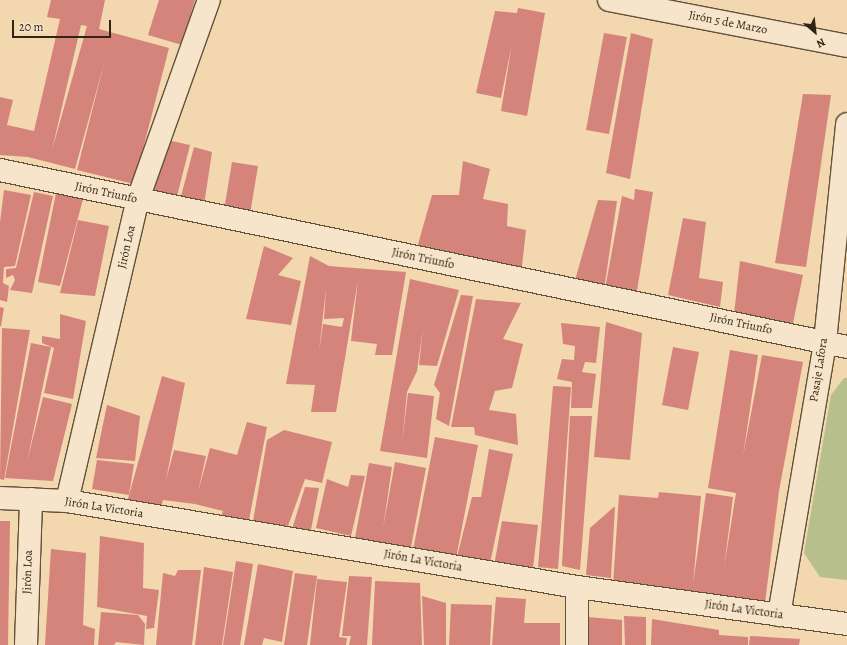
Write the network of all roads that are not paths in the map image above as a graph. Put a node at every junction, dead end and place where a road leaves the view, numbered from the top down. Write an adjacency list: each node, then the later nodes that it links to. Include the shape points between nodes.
1 (209, 0): 6 (street, Jirón Loa)
2 (610, 0): 3 (street, Jirón 5 de Marzo)
3 (847, 46)
4 (847, 124): 7 (street, Pasaje Lafora)
5 (0, 170): 6 (street, Jirón Triunfo)
6 (138, 199): 7 (street, Jirón Triunfo); 11 (street, Jirón Loa)
7 (824, 342): 8 (street, Jirón Triunfo); 13 (street, Pasaje Lafora)
8 (847, 347)
9 (0, 498): 10 (street, Jirón La Victoria)
10 (31, 499): 11 (street, Jirón La Victoria); 15 (street, Jirón Loa)
11 (67, 501): 12 (street, Jirón La Victoria)
12 (577, 587): 13 (street, Jirón La Victoria); 16 (street)
13 (779, 614): 14 (street, Jirón La Victoria)
14 (847, 624)
15 (26, 645)
16 (577, 645)

